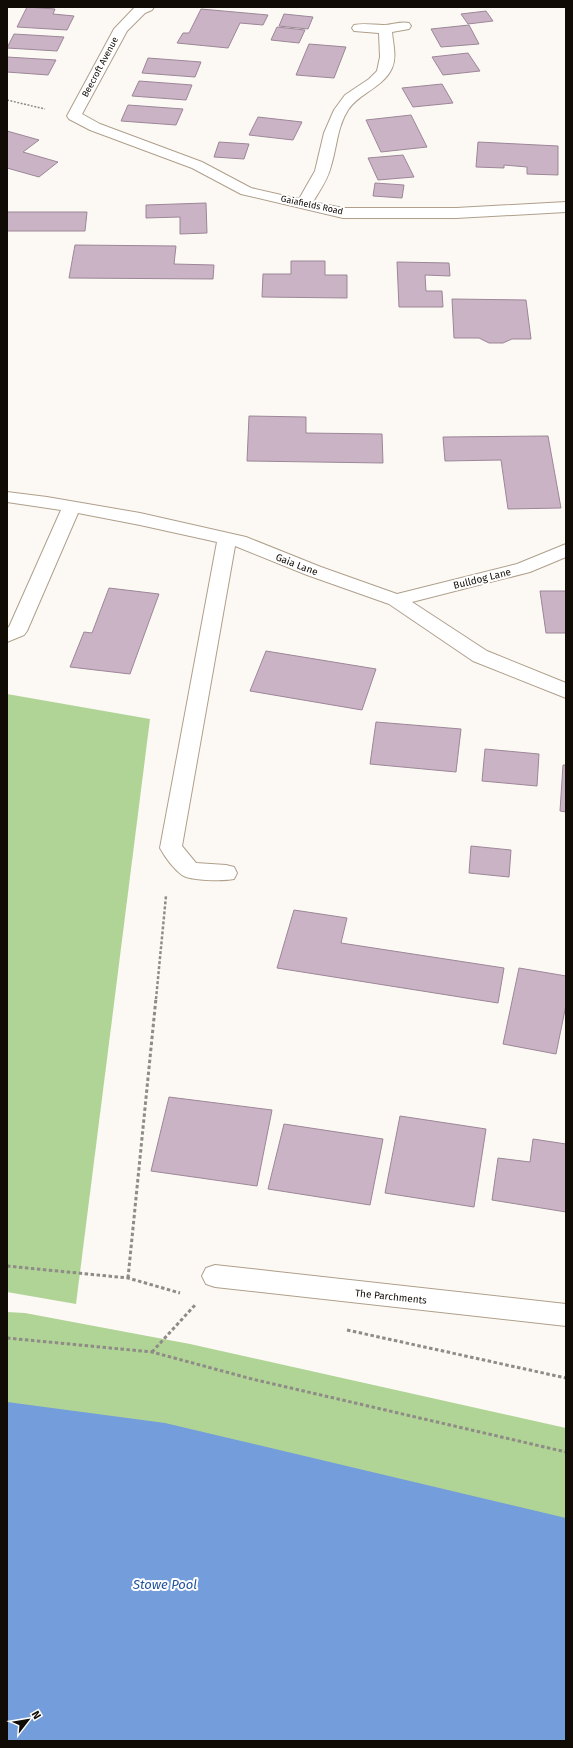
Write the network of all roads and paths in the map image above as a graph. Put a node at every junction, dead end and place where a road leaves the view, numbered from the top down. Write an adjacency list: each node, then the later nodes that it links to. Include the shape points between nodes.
1 (147, 7): 6 (street, Beecroft Avenue, via 140,10 120,29)
2 (404, 26): 4 (street)
3 (359, 28): 4 (street)
4 (384, 29): 7 (street, via 387,54 385,67 376,80 357,92 345,104 328,144 323,168)
5 (7, 100): 6 (path)
6 (74, 116): 7 (street, Gaiafields Road, via 95,127 197,165 246,190)
7 (304, 204): 8 (street, Gaiafields Road, via 343,213 456,213)
8 (566, 207)
9 (7, 496): 10 (street, Gaia Lane)
10 (72, 506): 11 (street, Gaia Lane); 14 (street, via 17,631)
11 (227, 538): 13 (street, Gaia Lane, via 239,540 314,571); 16 (street)
12 (566, 550): 13 (street, Bulldog Lane, via 523,568)
13 (396, 600): 15 (street, Gaia Lane, via 480,656)
14 (7, 636)
15 (566, 692)
16 (171, 848): 17 (street, via 190,870); 19 (path)
17 (226, 873)
18 (215, 1276): 21 (street, The Parchments)
19 (128, 1278)
20 (196, 1304): 23 (path)
21 (566, 1315)
22 (7, 1338): 23 (path)
23 (152, 1352): 24 (path, via 252,1379)
24 (566, 1452)

